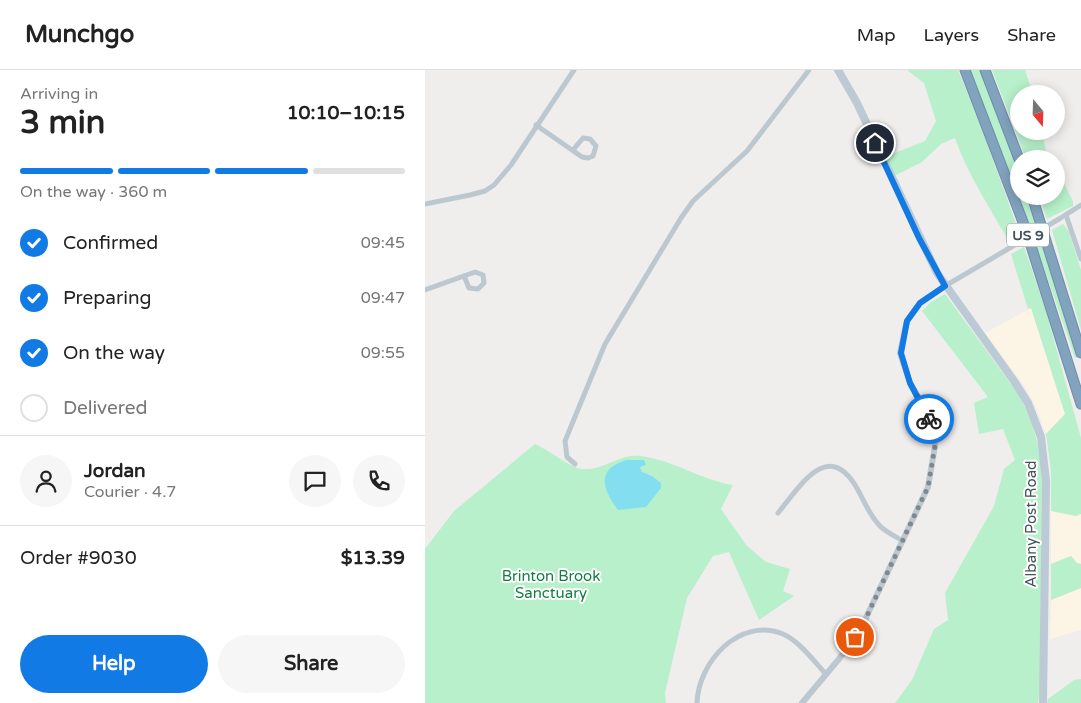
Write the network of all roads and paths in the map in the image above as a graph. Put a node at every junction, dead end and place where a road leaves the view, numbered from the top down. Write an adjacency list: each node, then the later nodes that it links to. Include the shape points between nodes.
1 (574, 70): 6 (street)
2 (809, 70): 19 (street, via 747,151 693,201 626,308 605,344 565,442 567,457)
3 (838, 70): 15 (main road, Albany Post Road)
4 (965, 70): 18 (highway, US 9, via 1026,230)
5 (985, 70): 8 (highway)
6 (536, 125): 7 (street); 9 (street, via 494,185 470,196)
7 (573, 150): 7 (street, via 588,158 595,154 596,146 590,139 583,138)
8 (1016, 150)
9 (425, 204)
10 (1035, 205): 17 (highway, US 9)
11 (1081, 205): 12 (street)
12 (1066, 215): 13 (street); 15 (street, bridge)
13 (1081, 259)
14 (463, 276): 16 (street)
15 (945, 286): 21 (street, via 920,303 907,321 903,337 902,363 928,416 935,446 928,487); 25 (main road, Albany Post Road, via 1020,390 1041,437 1046,480)
16 (425, 290)
17 (1081, 353)
18 (1081, 404)
19 (575, 464)
20 (777, 513): 21 (street, via 805,479 819,468 832,465 846,472 871,516 881,527)
21 (903, 541): 22 (street, via 863,624)
22 (825, 673): 23 (street, via 784,634 749,632 739,635 719,652 703,676); 24 (street)
23 (697, 703)
24 (802, 703)
25 (1043, 703)

